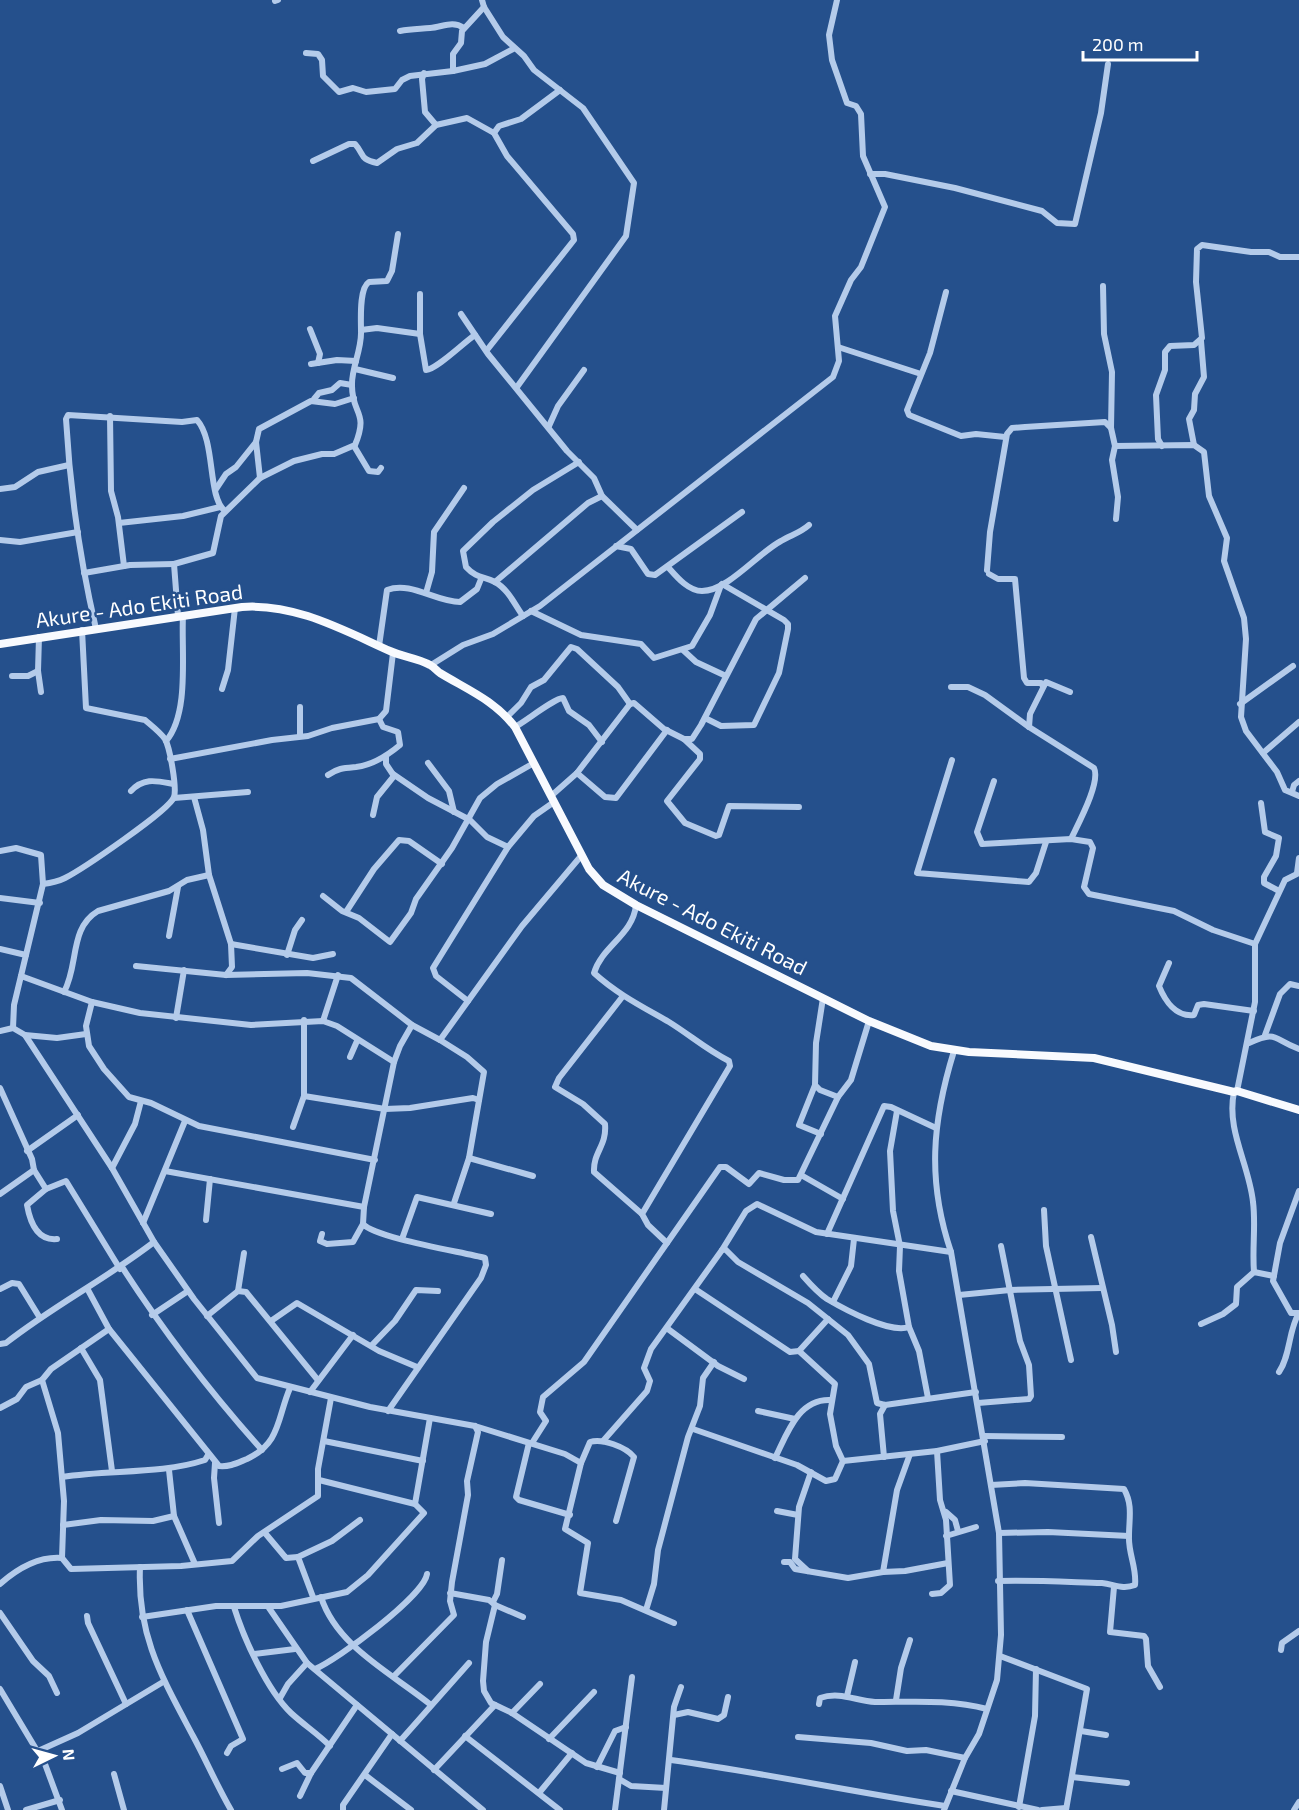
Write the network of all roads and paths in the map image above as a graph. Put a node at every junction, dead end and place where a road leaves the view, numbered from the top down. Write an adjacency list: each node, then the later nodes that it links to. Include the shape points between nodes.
1 (837, 0): 14 (street, via 829,35 832,60 847,103 856,106 861,114 863,156)
2 (483, 3): 3 (street); 5 (street)
3 (464, 28): 4 (street, via 446,24); 8 (street, via 461,43 453,54)
4 (400, 31)
5 (513, 49): 8 (street, via 485,64); 10 (street)
6 (306, 53): 9 (street, via 318,54 323,76 343,93 353,88 389,92 410,76)
7 (1108, 64): 14 (street, via 1101,113 1075,224 1057,223 1042,211 955,188)
8 (453, 71): 9 (street)
9 (424, 73): 11 (street, via 425,112)
10 (560, 90): 12 (street, via 521,119 499,126); 36 (street, via 594,121 634,183 634,195 626,236)
11 (436, 125): 12 (street, via 467,118); 13 (street, via 417,143 397,149 377,163 360,156 355,144)
12 (494, 133): 27 (street, via 507,156 574,240)
13 (313, 161)
14 (873, 176): 26 (street, via 884,212 835,316)
15 (398, 234): 22 (street, via 387,280 364,285)
16 (1299, 257): 25 (street, via 1199,247 1196,266)
17 (1103, 286): 41 (street, via 1104,334 1112,372)
18 (946, 292): 31 (street, via 939,327)
19 (420, 294): 23 (street)
20 (461, 314): 24 (street)
21 (310, 329): 28 (street, via 320,354 315,363)
22 (361, 330): 23 (street, via 377,328); 28 (street)
23 (420, 334): 24 (street, via 426,370)
24 (475, 335): 27 (street)
25 (1201, 341): 44 (street, via 1203,379 1189,419); 47 (street, via 1170,346 1166,352 1165,370 1156,395 1158,440)
26 (838, 348): 31 (street); 61 (street, via 837,372 822,388)
27 (487, 350): 36 (street)
28 (356, 361): 29 (street)
29 (355, 369): 32 (street); 33 (street)
30 (584, 370): 40 (street)
31 (921, 374): 42 (street, via 908,405 909,415 961,436)
32 (352, 376): 34 (street); 35 (street)
33 (393, 378)
34 (340, 383): 35 (street); 38 (street)
35 (352, 385): 37 (street)
36 (516, 387): 40 (street)
37 (354, 398): 38 (street, via 335,404); 45 (street, via 362,426)
38 (311, 401): 43 (street, via 259,429)
39 (110, 416): 49 (street, via 68,415); 54 (street, via 197,420 210,446); 59 (street, via 111,491)
40 (549, 426): 48 (street)
41 (1111, 428): 42 (street, via 1105,422 1012,428); 46 (street)
42 (1005, 437): 91 (street, via 990,532 988,572 998,579 1015,579 1024,678 1027,683)
43 (256, 442): 51 (street); 54 (street)
44 (1194, 445): 47 (street); 97 (street, via 1201,447 1206,458 1209,496 1227,538 1224,561 1244,614 1246,639)
45 (354, 446): 50 (street, via 369,471); 51 (street, via 294,461)
46 (1114, 446): 47 (street); 58 (street)
47 (1162, 446)
48 (579, 462): 55 (street, via 594,478); 70 (street, via 533,490 466,546 462,555 466,567)
49 (69, 465): 53 (street, via 38,472 15,487); 62 (street)
50 (381, 468)
51 (260, 478): 56 (street)
52 (465, 488): 73 (street, via 434,532 432,572)
53 (0, 489)
54 (216, 489): 56 (street)
55 (602, 496): 61 (street); 71 (street, via 588,503)
56 (222, 509): 59 (street); 65 (street, via 213,554)
57 (741, 512): 67 (street)
58 (1116, 519)
59 (119, 523): 66 (street)
60 (809, 525): 72 (street, via 781,540)
61 (637, 530): 64 (street)
62 (78, 532): 63 (street, via 20,542); 68 (street)
63 (0, 540)
64 (616, 546): 67 (street, via 631,549 651,576); 76 (street)
65 (174, 564): 66 (street); 77 (street)
66 (124, 566): 68 (street)
67 (668, 567): 72 (street, via 697,590)
68 (84, 573): 79 (street)
69 (805, 578): 75 (street)
70 (481, 579): 71 (street); 73 (street, via 477,589 460,602)
71 (495, 582): 78 (street)
72 (721, 584): 75 (street); 84 (street, via 710,615 692,646)
73 (426, 593): 83 (street, via 400,587 387,590)
74 (235, 608): 77 (main road, Akure - Ado Ekiti Road); 83 (main road, Akure - Ado Ekiti Road, via 255,606 291,612); 93 (street)
75 (766, 608): 90 (street, via 756,619); 100 (street, via 788,624 788,629 783,661 758,720 750,726 722,726)
76 (531, 611): 78 (street); 84 (street, via 581,635 641,644 654,658)
77 (181, 616): 79 (main road, Akure - Ado Ekiti Road); 108 (street, via 183,678 175,729)
78 (523, 616): 86 (street)
79 (96, 629): 80 (main road, Akure - Ado Ekiti Road)
80 (82, 630): 81 (main road, Akure - Ado Ekiti Road); 108 (street, via 86,708 145,720)
81 (39, 638): 82 (main road, Akure - Ado Ekiti Road); 88 (street)
82 (0, 644)
83 (379, 646): 85 (main road, Akure - Ado Ekiti Road)
84 (684, 651): 90 (street, via 696,662)
85 (393, 653): 86 (main road, Akure - Ado Ekiti Road); 101 (street, via 386,711)
86 (431, 665): 99 (main road, Akure - Ado Ekiti Road, via 489,700)
87 (1293, 666): 97 (street)
88 (38, 671): 89 (street, via 28,676); 94 (street)
89 (12, 676)
90 (726, 676): 100 (street)
91 (1043, 686): 95 (street, via 1050,682); 104 (street, via 1030,714)
92 (951, 687): 104 (street, via 971,688)
93 (222, 689)
94 (41, 692)
95 (1070, 692)
96 (630, 704): 99 (street, via 618,687 571,647); 105 (street, via 634,703); 109 (street)
97 (1240, 704): 110 (street, via 1244,726)
98 (300, 707): 106 (street)
99 (507, 717): 103 (main road, Akure - Ado Ekiti Road)
100 (705, 718): 107 (street, via 695,736)
101 (379, 719): 106 (street); 111 (street, via 383,727 395,730 400,737 400,745)
102 (1299, 722): 110 (street)
103 (514, 727): 109 (street, via 563,698 569,711 589,725); 115 (main road, Akure - Ado Ekiti Road)
104 (1029, 728): 133 (street, via 1096,770 1087,804)
105 (667, 730): 107 (street); 116 (street, via 616,798 605,797)
106 (300, 736): 112 (street)
107 (684, 739): 129 (street, via 700,754 700,759 667,801 685,823 716,836 729,806)
108 (166, 741): 112 (street)
109 (602, 742): 116 (street)
110 (1263, 753): 124 (street, via 1285,790)
111 (386, 758): 117 (street); 118 (street, via 344,766)
112 (170, 759): 121 (street)
113 (952, 760): 134 (street, via 917,873 1029,882)
114 (428, 763): 130 (street, via 445,785)
115 (534, 763): 127 (main road, Akure - Ado Ekiti Road); 132 (street, via 484,794)
116 (577, 772): 127 (street)
117 (393, 774): 130 (street); 131 (street, via 377,797)
118 (328, 775)
119 (994, 781): 134 (street, via 977,832 982,844)
120 (1299, 781): 124 (street, via 1294,785)
121 (174, 784): 122 (street, via 148,780); 126 (street)
122 (131, 791)
123 (248, 792): 125 (street)
124 (1296, 794)
125 (195, 797): 126 (street); 141 (street)
126 (174, 798): 142 (street, via 162,813 69,876)
127 (553, 799): 135 (street); 137 (main road, Akure - Ado Ekiti Road)
128 (1261, 803): 144 (street, via 1264,832 1279,838 1264,883)
129 (799, 807)
130 (454, 812): 132 (street)
131 (373, 815)
132 (470, 819): 135 (street, via 487,837); 139 (street)
133 (1071, 839): 134 (street); 153 (street, via 1093,845 1084,887 1089,894 1174,912)
134 (1046, 842)
135 (508, 847): 170 (street, via 433,968 436,976)
136 (0, 850): 142 (street, via 16,848 41,855)
137 (581, 856): 148 (main road, Akure - Ado Ekiti Road, via 603,885); 170 (street, via 526,920)
138 (1299, 858): 140 (street)
139 (442, 864): 149 (street, via 409,841 399,840); 149 (street, via 390,942)
140 (1298, 873): 144 (street, via 1289,876)
141 (209, 875): 143 (street, via 187,880); 152 (street)
142 (43, 884): 147 (street)
143 (178, 887): 151 (street); 167 (street, via 88,917)
144 (1279, 891): 153 (street)
145 (323, 896): 149 (street)
146 (0, 898): 147 (street)
147 (40, 903): 156 (street)
148 (636, 905): 168 (street, via 633,920 594,973); 169 (main road, Akure - Ado Ekiti Road)
149 (346, 912)
150 (302, 920): 157 (street)
151 (169, 936)
152 (231, 944): 157 (street); 160 (street)
153 (1255, 944): 172 (street)
154 (0, 949): 156 (street)
155 (333, 954): 157 (street, via 313,958)
156 (26, 955): 165 (street)
157 (287, 955)
158 (1169, 963): 172 (street, via 1159,986 1166,1002 1175,1009 1190,1016 1198,1005 1204,1004)
159 (136, 966): 161 (street)
160 (232, 967): 162 (street); 163 (street)
161 (184, 970): 163 (street); 173 (street)
162 (237, 974): 163 (street); 164 (street)
163 (226, 975)
164 (338, 975): 175 (street); 177 (street, via 359,983)
165 (21, 976): 167 (street); 178 (street)
166 (1299, 986): 182 (street, via 1290,984 1283,990)
167 (64, 992): 171 (street)
168 (623, 996): 222 (street, via 555,1087 605,1124 607,1138 593,1160 594,1172); 222 (street, via 671,1023 729,1061 730,1066)
169 (823, 998): 176 (main road, Akure - Ado Ekiti Road); 190 (street)
170 (468, 1001): 183 (street)
171 (92, 1002): 173 (street); 180 (street)
172 (1254, 1011): 185 (street)
173 (176, 1018): 174 (street, via 251,1025)
174 (304, 1020): 175 (street); 193 (street)
175 (323, 1020): 184 (street)
176 (869, 1021): 187 (main road, Akure - Ado Ekiti Road); 194 (street, via 851,1080)
177 (412, 1025): 183 (street); 189 (street)
178 (14, 1028): 179 (street); 181 (street)
179 (0, 1030)
180 (86, 1034): 181 (street, via 57,1038); 196 (street, via 104,1069 129,1097)
181 (25, 1035): 200 (street)
182 (1265, 1035): 185 (street); 186 (street)
183 (440, 1040): 195 (street, via 484,1072)
184 (357, 1041): 188 (street); 189 (street)
185 (1249, 1043): 192 (street)
186 (1299, 1049)
187 (954, 1051): 192 (main road, Akure - Ado Ekiti Road, via 1073,1055); 203 (street)
188 (350, 1058)
189 (394, 1062): 197 (street)
190 (815, 1085): 194 (street); 204 (street, via 799,1125)
191 (0, 1088): 205 (street)
192 (1235, 1091): 198 (main road, Akure - Ado Ekiti Road); 240 (street, via 1231,1118 1246,1165 1256,1226)
193 (304, 1096): 197 (street); 202 (street)
194 (838, 1097): 204 (street)
195 (479, 1100): 197 (street); 206 (street)
196 (141, 1101): 201 (street); 208 (street, via 135,1124)
197 (386, 1109): 207 (street)
198 (1299, 1110)
199 (897, 1111): 203 (street); 217 (street, via 887,1106 880,1110); 234 (street, via 890,1151 893,1211)
200 (78, 1114): 205 (street); 208 (street)
201 (184, 1121): 207 (street, via 260,1140); 210 (street)
202 (293, 1127)
203 (936, 1128): 237 (street, via 936,1188)
204 (821, 1134): 211 (street)
205 (27, 1151): 209 (street)
206 (469, 1158): 212 (street); 218 (street)
207 (375, 1160): 219 (street)
208 (112, 1168): 224 (street)
209 (34, 1170): 214 (street); 216 (street)
210 (165, 1171): 213 (street); 224 (street)
211 (801, 1175): 217 (street); 233 (street, via 793,1182 759,1173 749,1184 721,1166)
212 (533, 1176)
213 (210, 1179): 219 (street); 223 (street)
214 (46, 1189): 229 (street, via 26,1207 39,1236); 239 (street, via 66,1181)
215 (1299, 1191): 242 (street, via 1280,1243)
216 (0, 1194)
217 (843, 1198): 227 (street)
218 (454, 1203): 221 (street); 230 (street, via 417,1197)
219 (364, 1207): 225 (street)
220 (1044, 1210): 248 (street, via 1044,1235)
221 (491, 1214)
222 (642, 1214): 233 (street)
223 (206, 1220)
224 (143, 1223): 232 (street)
225 (363, 1224): 226 (street, via 353,1242 327,1244 320,1241); 230 (street, via 369,1230)
226 (322, 1234)
227 (827, 1234): 231 (street); 236 (street, via 796,1224 757,1204 746,1211)
228 (1091, 1238): 243 (street)
229 (57, 1239)
230 (402, 1239): 271 (street, via 485,1258 486,1264 481,1278)
231 (854, 1239): 234 (street); 253 (street, via 851,1266)
232 (154, 1242): 239 (street); 249 (street)
233 (667, 1243): 295 (street, via 584,1362 543,1396 540,1412 546,1421)
234 (900, 1246): 237 (street); 260 (street, via 899,1271)
235 (1001, 1246): 247 (street)
236 (722, 1250): 244 (street); 257 (street)
237 (951, 1252): 252 (street)
238 (244, 1253): 250 (street)
239 (121, 1268): 246 (street); 254 (street)
240 (1254, 1272): 242 (street); 259 (street, via 1237,1287 1236,1304)
241 (803, 1276): 253 (street)
242 (1274, 1276): 272 (street, via 1274,1287 1291,1313 1299,1313)
243 (1102, 1288): 248 (street); 268 (street)
244 (694, 1289): 262 (street); 267 (street, via 790,1353)
245 (0, 1290): 256 (street, via 12,1283 19,1284)
246 (88, 1290): 256 (street); 261 (street)
247 (1010, 1290): 248 (street); 252 (street); 282 (street, via 1029,1365 1031,1396)
248 (1056, 1290): 269 (street)
249 (188, 1291): 254 (street); 255 (street)
250 (238, 1291): 255 (street); 258 (street, via 246,1292)
251 (438, 1291): 265 (street, via 416,1290)
252 (959, 1295): 278 (street)
253 (833, 1302): 260 (street, via 873,1322)
254 (152, 1315): 296 (street)
255 (207, 1316): 276 (street, via 257,1378)
256 (40, 1318): 264 (street)
257 (828, 1319): 267 (street); 283 (street, via 848,1335 869,1364 877,1403)
258 (271, 1322): 263 (street, via 297,1303); 275 (street)
259 (1202, 1324)
260 (909, 1327): 280 (street, via 919,1351)
261 (110, 1329): 266 (street); 299 (street)
262 (668, 1329): 270 (street); 294 (street, via 651,1349 644,1368 650,1381 647,1390)
263 (353, 1335): 265 (street); 275 (street)
264 (0, 1344)
265 (372, 1345): 271 (street)
266 (81, 1348): 274 (street); 307 (street, via 100,1380)
267 (799, 1351): 281 (street, via 835,1384)
268 (1116, 1352)
269 (1071, 1360)
270 (714, 1362): 273 (street); 290 (street, via 703,1378)
271 (417, 1367): 285 (street)
272 (1279, 1372)
273 (744, 1379)
274 (42, 1380): 284 (street, via 26,1387 17,1399); 309 (street, via 57,1423)
275 (317, 1380): 277 (street)
276 (290, 1388): 277 (street); 296 (street, via 276,1432)
277 (310, 1392): 279 (street)
278 (976, 1392): 280 (street); 282 (street)
279 (331, 1398): 285 (street); 293 (street)
280 (928, 1398): 283 (street)
281 (830, 1400): 288 (street, via 806,1407); 303 (street, via 836,1446)
282 (978, 1403): 292 (street)
283 (885, 1405): 300 (street, via 880,1414)
284 (0, 1408)
285 (388, 1410): 287 (street)
286 (758, 1411): 288 (street)
287 (430, 1418): 289 (street); 302 (street)
288 (795, 1419): 301 (street)
289 (475, 1426): 295 (street); 341 (street, via 478,1432)
290 (693, 1429): 301 (street); 349 (street, via 658,1550)
291 (1062, 1437): 292 (street)
292 (984, 1439): 297 (street); 311 (street)
293 (324, 1441): 302 (street); 310 (street, via 318,1469)
294 (603, 1441): 305 (street, via 590,1442); 319 (street, via 634,1457)
295 (531, 1443): 305 (street); 315 (street, via 516,1497)
296 (262, 1450): 304 (street, via 234,1465)
297 (937, 1451): 298 (street); 314 (street, via 940,1500)
298 (910, 1454): 300 (street); 336 (street, via 897,1490)
299 (208, 1455): 304 (street); 306 (street, via 205,1460)
300 (884, 1457): 303 (street)
301 (775, 1458): 308 (street)
302 (423, 1461): 312 (street)
303 (843, 1461): 308 (street, via 831,1481)
304 (215, 1463): 320 (street)
305 (582, 1463): 315 (street)
306 (169, 1470): 307 (street); 317 (street)
307 (112, 1471): 309 (street)
308 (811, 1472): 316 (street)
309 (62, 1477): 321 (street)
310 (322, 1482): 312 (street); 324 (street, via 318,1496)
311 (991, 1485): 325 (street); 327 (street, via 1025,1483 1124,1489 1131,1511)
312 (415, 1504): 344 (street, via 423,1516 368,1575 347,1592)
313 (777, 1511): 316 (street)
314 (945, 1512): 323 (street, via 955,1520); 326 (street)
315 (570, 1515): 349 (street, via 566,1532 588,1543 580,1593 621,1600)
316 (798, 1515): 335 (street, via 795,1559)
317 (174, 1516): 321 (street, via 153,1521 101,1520); 333 (street)
318 (360, 1520): 328 (street, via 332,1541)
319 (616, 1521)
320 (219, 1523)
321 (63, 1525): 329 (street)
322 (976, 1527): 323 (street)
323 (958, 1532): 326 (street)
324 (265, 1533): 328 (street, via 286,1557); 333 (street, via 246,1545 236,1560)
325 (999, 1533): 327 (street); 338 (street)
326 (946, 1536): 332 (street)
327 (1129, 1536): 340 (street, via 1135,1585)
328 (298, 1557): 343 (street)
329 (62, 1558): 334 (street, via 75,1570); 339 (street, via 48,1557 20,1568)
330 (502, 1560): 345 (street)
331 (784, 1562): 335 (street)
332 (948, 1563): 336 (street); 342 (street, via 950,1585 941,1593)
333 (195, 1564): 334 (street)
334 (140, 1567): 352 (street)
335 (808, 1571): 336 (street, via 848,1578)
336 (883, 1572)
337 (427, 1574): 357 (street, via 420,1588)
338 (998, 1581): 340 (street, via 1054,1580); 361 (street)
339 (0, 1584)
340 (1114, 1587): 372 (street, via 1110,1632 1146,1639 1146,1660)
341 (450, 1593): 345 (street); 367 (street, via 454,1615)
342 (932, 1594)
343 (313, 1597): 344 (street); 347 (street)
344 (321, 1597): 357 (street)
345 (494, 1604): 353 (street); 384 (street, via 483,1681 484,1691)
346 (234, 1607): 347 (street); 348 (street); 360 (street)
347 (269, 1608): 358 (street)
348 (187, 1610): 352 (street); 398 (street, via 232,1718 243,1735)
349 (646, 1610): 354 (street)
350 (0, 1613): 375 (street, via 33,1661 49,1676)
351 (87, 1616): 380 (street)
352 (142, 1617): 369 (street)
353 (523, 1617)
354 (674, 1623)
355 (1299, 1631): 359 (street, via 1282,1643)
356 (910, 1640): 379 (street)
357 (355, 1646): 365 (street); 367 (street)
358 (295, 1649): 360 (street); 363 (street)
359 (1281, 1650)
360 (254, 1654): 378 (street)
361 (1000, 1656): 366 (street); 385 (street)
362 (855, 1662): 376 (street)
363 (307, 1663): 365 (street); 378 (street)
364 (469, 1663): 383 (street)
365 (315, 1669): 382 (street)
366 (1036, 1669): 389 (street, via 1087,1689); 419 (street, via 1035,1716)
367 (394, 1676): 383 (street)
368 (632, 1677): 388 (street)
369 (163, 1682): 380 (street); 425 (street)
370 (540, 1684): 386 (street)
371 (681, 1687): 387 (street)
372 (1160, 1687)
373 (0, 1689): 397 (street)
374 (594, 1692): 394 (street)
375 (57, 1693)
376 (848, 1696): 379 (street, via 871,1701); 381 (street, via 827,1696 820,1698)
377 (728, 1697): 387 (street, via 724,1715 718,1719 688,1712)
378 (280, 1698): 396 (street, via 290,1713)
379 (896, 1700): 385 (street, via 972,1704)
380 (126, 1704): 397 (street)
381 (819, 1704)
382 (357, 1705): 390 (street); 396 (street)
383 (430, 1705): 395 (street)
384 (495, 1705): 386 (street); 392 (street)
385 (987, 1709): 400 (street)
386 (512, 1713): 394 (street)
387 (674, 1715): 401 (street)
388 (626, 1727): 402 (street, via 615,1731); 408 (street)
389 (1081, 1731): 391 (street); 409 (street)
390 (392, 1734): 395 (street); 407 (street)
391 (1106, 1735)
392 (465, 1736): 404 (street); 414 (street)
393 (798, 1737): 400 (street, via 871,1743)
394 (549, 1739): 399 (street)
395 (400, 1741): 404 (street)
396 (330, 1746): 405 (street)
397 (38, 1751): 416 (street)
398 (227, 1753)
399 (572, 1754): 402 (street); 414 (street)
400 (965, 1758): 413 (street)
401 (671, 1760): 412 (street); 418 (street, via 814,1782)
402 (597, 1767): 408 (street)
403 (282, 1769): 405 (street, via 297,1763 305,1773)
404 (434, 1770): 428 (street)
405 (311, 1773): 415 (street)
406 (114, 1774): 424 (street)
407 (365, 1775): 426 (street); 427 (street)
408 (620, 1776): 412 (street, via 631,1786); 430 (street)
409 (1072, 1777): 410 (street); 420 (street)
410 (1127, 1783)
411 (0, 1785): 421 (street)
412 (666, 1788): 431 (street)
413 (951, 1791): 418 (street); 419 (street)
414 (539, 1793): 429 (street)
415 (300, 1796)
416 (60, 1800): 422 (street); 423 (street)
417 (1299, 1802): 433 (street)
418 (945, 1808)
419 (1019, 1808): 432 (street)
420 (1066, 1809): 432 (street)
421 (8, 1810)
422 (26, 1810)
423 (62, 1810)
424 (124, 1810)
425 (231, 1810)
426 (343, 1810)
427 (411, 1810)
428 (483, 1810)
429 (560, 1810)
430 (615, 1810)
431 (666, 1810)
432 (1040, 1810)
433 (1294, 1810)

